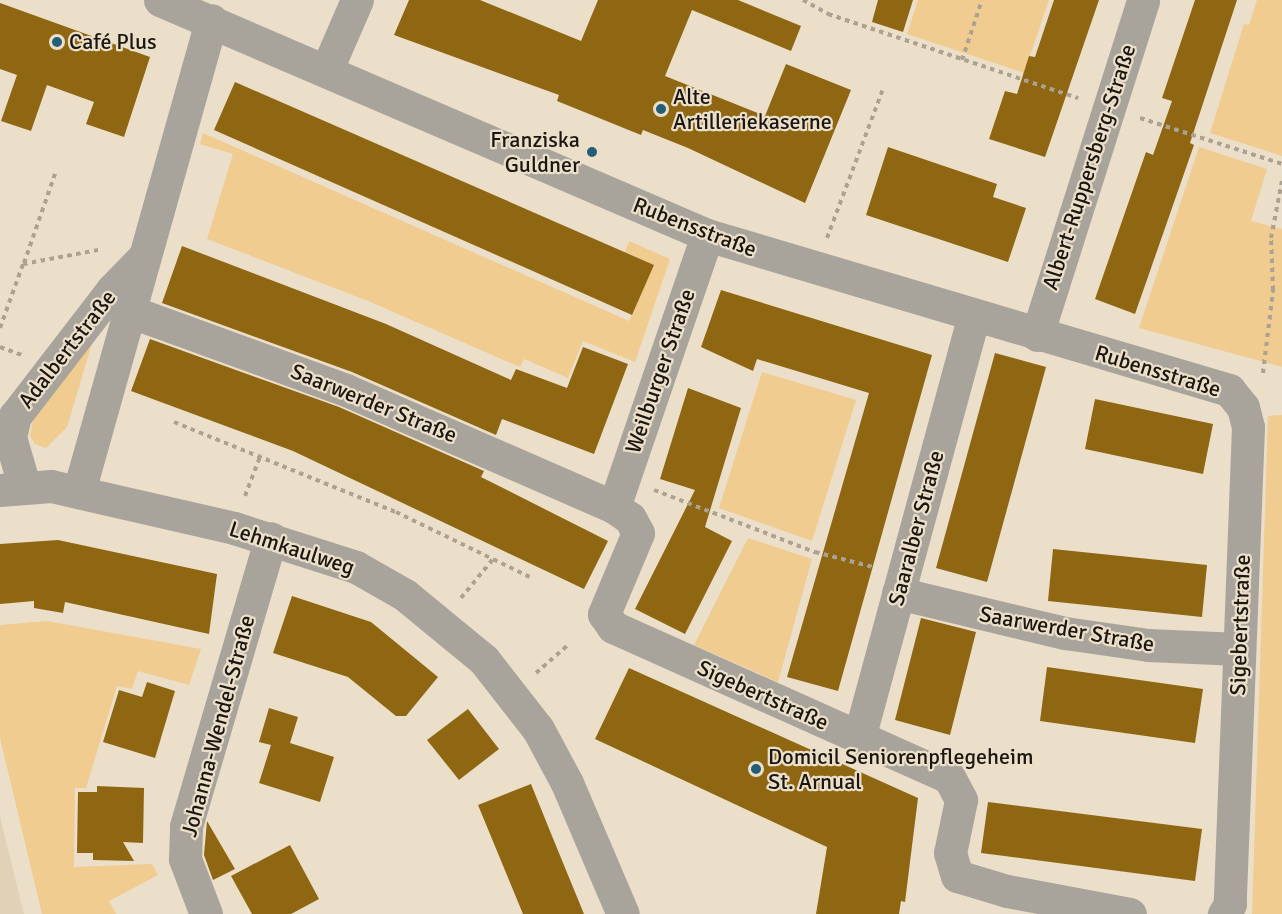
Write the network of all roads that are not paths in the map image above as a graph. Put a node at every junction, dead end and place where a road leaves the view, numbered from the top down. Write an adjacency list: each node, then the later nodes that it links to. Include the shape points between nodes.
1 (160, 0): 4 (street, Rubensstraße)
2 (357, 0): 5 (street)
3 (1143, 0): 10 (street, Albert-Ruppersberg-Straße)
4 (212, 20): 5 (street, Rubensstraße); 7 (street, Adalbertstraße)
5 (327, 69): 6 (street, Rubensstraße)
6 (706, 236): 9 (street, Rubensstraße); 14 (street, Weilburger Straße)
7 (130, 252): 8 (street, Adalbertstraße); 12 (street, Adalbertstraße, via 98,307 15,416 10,438)
8 (129, 311): 13 (street, Adalbertstraße); 14 (street, Saarwerder Straße, via 346,390)
9 (973, 318): 10 (street, Rubensstraße); 16 (street, Saaralber Straße)
10 (1037, 335): 11 (street, Rubensstraße, via 1229,390)
11 (1243, 407): 17 (street, Sigebertstraße, via 1248,427)
12 (12, 487): 13 (street, Lehmkaulweg)
13 (79, 491): 15 (street, Lehmkaulweg)
14 (614, 507): 18 (street, Sigebertstraße, via 630,518 638,533 604,614 613,627)
15 (271, 538): 19 (street, Johanna-Wendel-Straße, via 186,826 185,859); 20 (street, Lehmkaulweg, via 356,567 395,589 442,622 484,660 543,738)
16 (901, 584): 17 (street, Saarwerder Straße, via 1065,633 1148,645); 18 (street, Saaralber Straße)
17 (1239, 649): 22 (street, Sigebertstraße, via 1230,904)
18 (859, 738): 21 (street, Sigebertstraße, via 949,777 958,787 962,800 950,853 957,876 1007,891)
19 (206, 914)
20 (623, 914)
21 (1130, 914)
22 (1224, 914)

